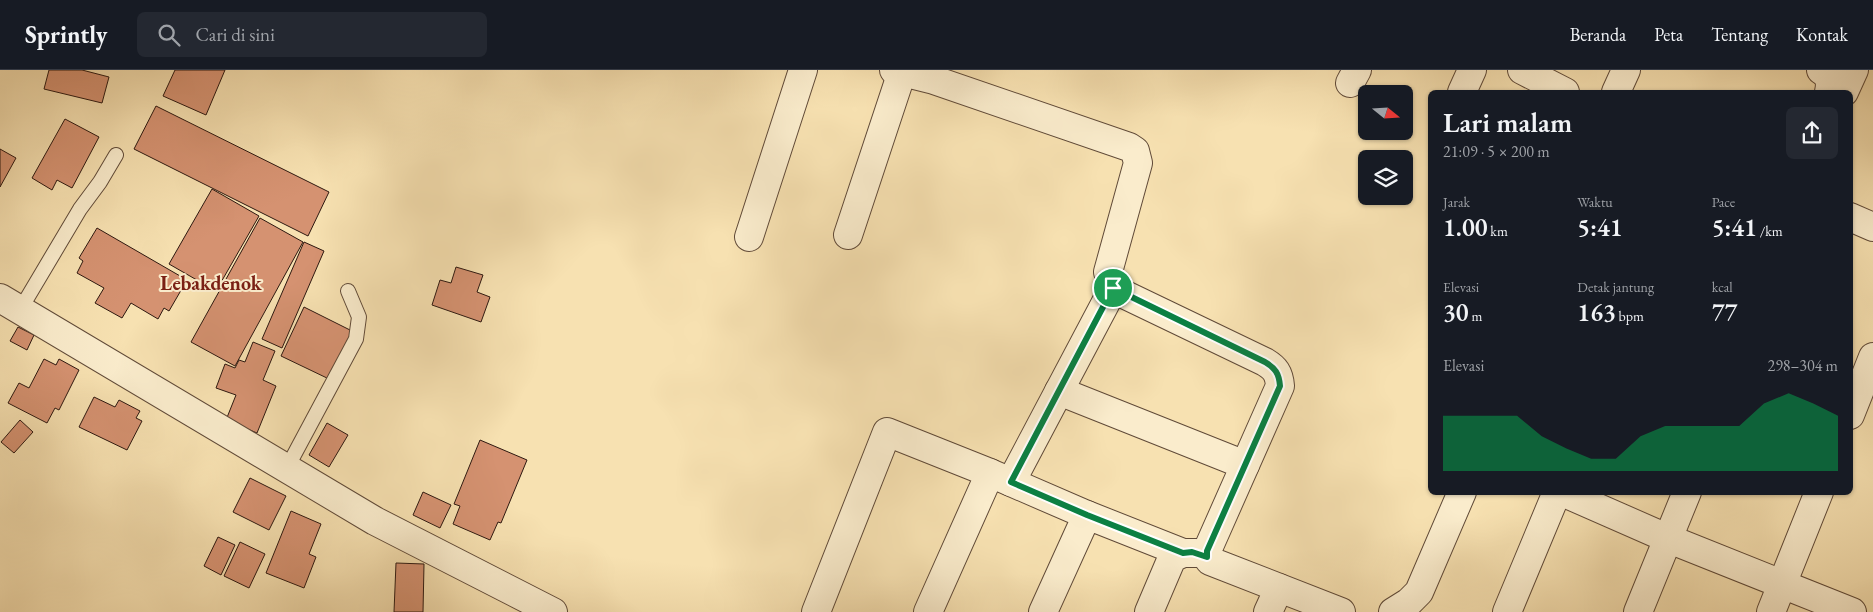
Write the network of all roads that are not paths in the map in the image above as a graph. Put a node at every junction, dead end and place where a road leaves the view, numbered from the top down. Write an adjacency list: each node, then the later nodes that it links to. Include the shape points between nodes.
1 (803, 70): 17 (street)
2 (1472, 70): 8 (street)
3 (1522, 70): 9 (street)
4 (1626, 70): 10 (street)
5 (1821, 70): 11 (street, via 1829,77)
6 (1854, 70): 12 (street)
7 (898, 71): 16 (street); 18 (street, via 934,80 1135,151 1138,163 1108,272)
8 (1463, 90)
9 (1561, 90)
10 (1617, 90)
11 (1829, 90)
12 (1845, 90)
13 (116, 156): 20 (lane)
14 (1853, 218): 15 (street)
15 (1873, 227)
16 (848, 235)
17 (749, 237)
18 (1113, 288): 22 (street); 24 (street, via 1274,367 1280,386)
19 (348, 291): 25 (lane, via 359,317 356,339)
20 (10, 304): 25 (street)
21 (1873, 357): 23 (street)
22 (1059, 391): 24 (street); 26 (street)
23 (1853, 407)
24 (1245, 465): 34 (street, via 1207,551)
25 (287, 468): 37 (street, via 375,521)
26 (1001, 477): 32 (street); 38 (street, via 888,432); 39 (street)
27 (1461, 495): 44 (street, via 1419,592)
28 (1556, 495): 45 (street)
29 (1569, 495): 33 (street)
30 (1686, 495): 33 (street)
31 (1818, 495): 35 (street)
32 (1087, 515): 34 (street); 40 (street)
33 (1669, 539): 35 (street); 46 (street)
34 (1195, 555): 36 (street); 41 (street, via 1172,558)
35 (1783, 583): 47 (street); 48 (street)
36 (1279, 588): 42 (street); 43 (street)
37 (553, 612)
38 (816, 612)
39 (928, 612)
40 (1043, 612)
41 (1149, 612)
42 (1268, 612)
43 (1341, 612)
44 (1394, 612)
45 (1507, 612)
46 (1638, 612)
47 (1771, 612)
48 (1852, 612)

